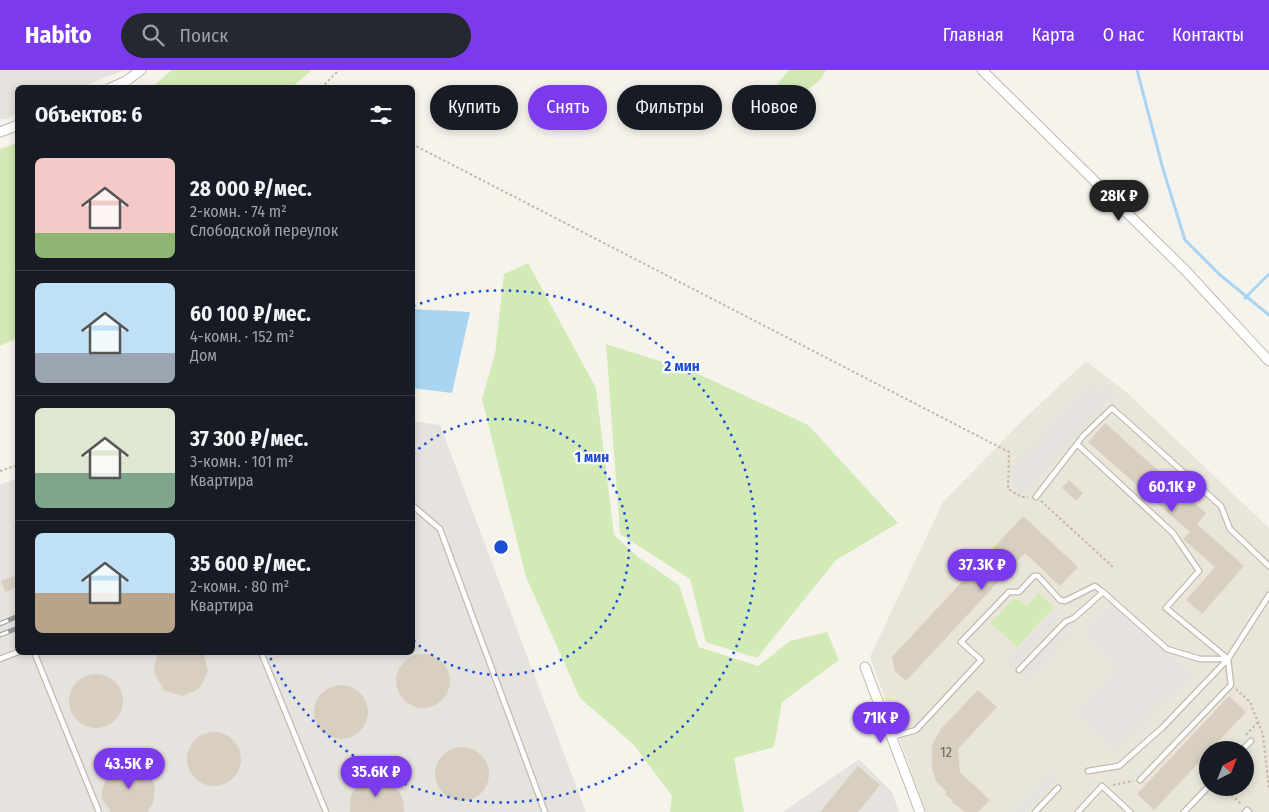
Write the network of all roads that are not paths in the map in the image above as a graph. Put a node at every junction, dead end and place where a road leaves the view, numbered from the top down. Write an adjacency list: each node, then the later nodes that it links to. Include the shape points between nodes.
1 (141, 70): 3 (street)
2 (982, 70): 6 (street, via 1186,271)
3 (117, 85)
4 (15, 125): 5 (street)
5 (0, 132)
6 (1269, 361)
7 (1077, 444): 8 (lane); 10 (lane, via 1112,408 1221,506 1230,529); 17 (lane, via 1173,533 1199,571 1166,608)
8 (1036, 497)
9 (415, 508): 27 (lane, via 440,529)
10 (1269, 566)
11 (1103, 592): 17 (lane, via 1167,649 1200,659); 19 (lane, via 1065,622); 20 (lane, via 1095,586 1065,602 1038,576 1034,576 1019,592 1008,592 961,642 981,660 916,730)
12 (1269, 595): 17 (lane)
13 (15, 653): 16 (lane)
14 (35, 655): 25 (lane)
15 (262, 655): 26 (lane)
16 (0, 659)
17 (1228, 659): 21 (lane, via 1162,728 1119,766); 22 (lane, via 1231,685)
18 (865, 667): 20 (street)
19 (1019, 670)
20 (891, 737): 28 (street)
21 (1088, 771)
22 (1140, 780)
23 (1058, 788): 29 (lane)
24 (1199, 796): 32 (lane)
25 (99, 812)
26 (326, 812)
27 (546, 812)
28 (920, 812)
29 (1035, 812)
30 (1078, 812): 31 (lane, via 1102,786)
31 (1130, 812)
32 (1184, 812)

